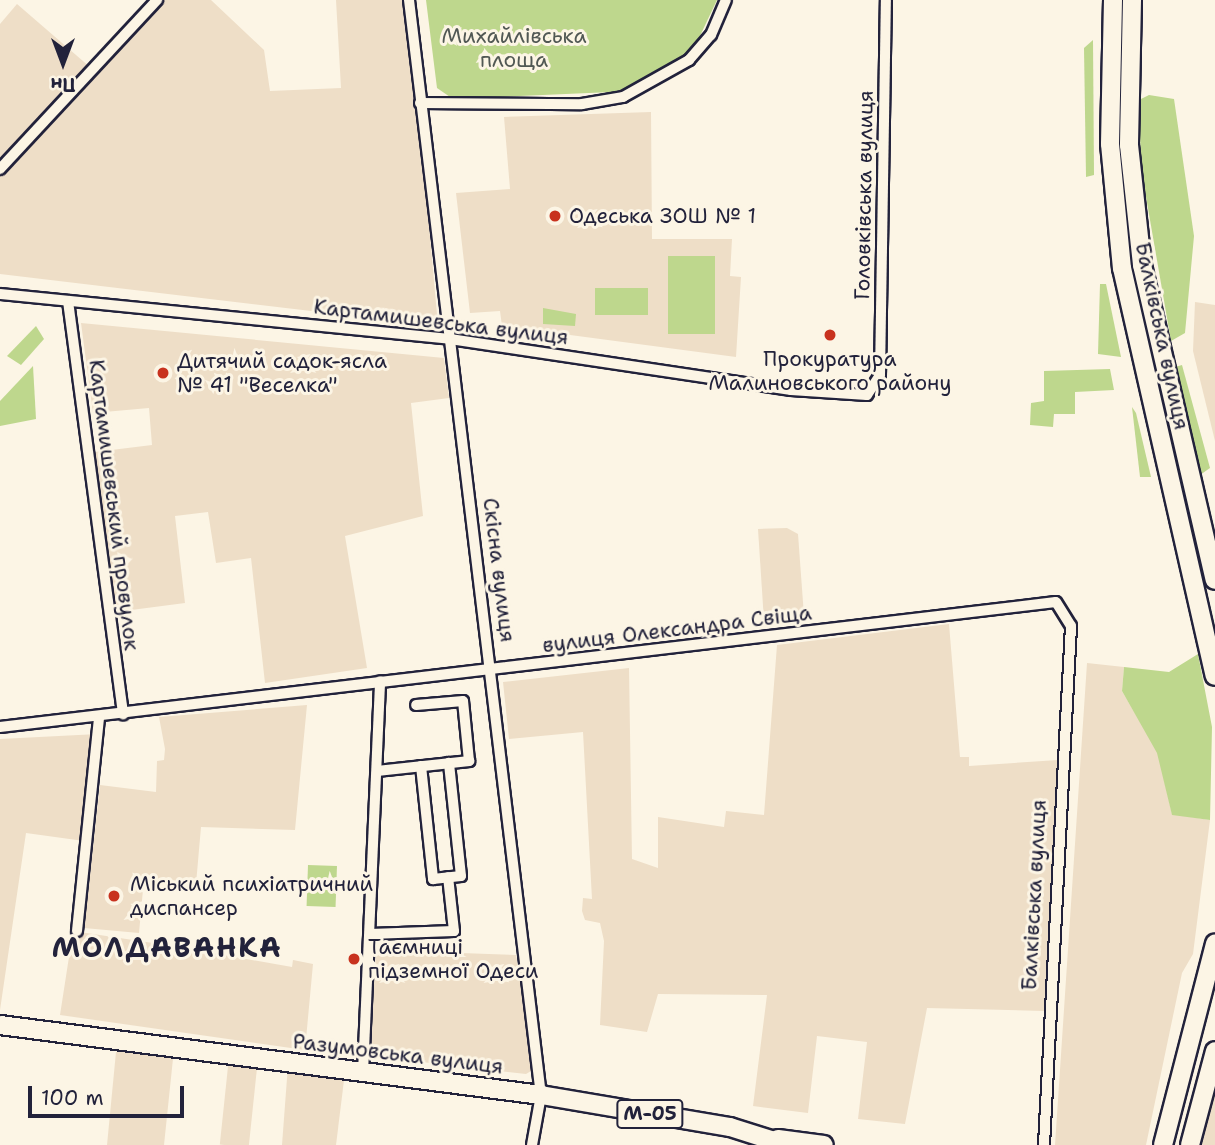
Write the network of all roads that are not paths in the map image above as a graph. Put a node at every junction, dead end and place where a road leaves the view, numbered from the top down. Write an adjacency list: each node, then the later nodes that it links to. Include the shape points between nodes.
1 (157, 0): 8 (street)
2 (409, 0): 7 (street, Cкісна вулиця)
3 (726, 0): 7 (street, via 711,35 689,60 623,97 582,104)
4 (886, 0): 12 (street, Головківська вулиця)
5 (1113, 0): 16 (main road, Балківська вулиця, via 1110,144 1122,268)
6 (1132, 0): 13 (main road, Балківська вулиця, via 1129,145 1140,252)
7 (420, 103): 11 (street, Cкісна вулиця)
8 (0, 170)
9 (0, 294): 10 (street, Картамишевська вулиця)
10 (68, 301): 11 (street, Картамишевська вулиця); 19 (street, Картамишевський провулок)
11 (450, 340): 12 (street, Картамишевська вулиця, via 857,398); 15 (street, Cкісна вулиця)
12 (875, 390)
13 (1214, 570)
14 (1064, 607): 15 (street, вулиця Олександра Свіща, via 1046,601); 36 (street, Балківська вулиця, via 1071,626)
15 (492, 670): 17 (street, вулиця Олександра Свіща); 32 (street, Cкісна вулиця)
16 (1215, 676)
17 (380, 681): 19 (street, вулиця Олександра Свіща); 24 (street)
18 (416, 705): 22 (street, via 463,701 469,761)
19 (123, 714): 20 (street, вулиця Олександра Свіща)
20 (99, 717): 21 (street, вулиця Олександра Свіща); 26 (street)
21 (0, 727)
22 (449, 763): 23 (street); 25 (street, via 461,876)
23 (421, 766): 24 (street); 25 (street, via 433,879)
24 (377, 771): 27 (street)
25 (448, 877): 27 (street, via 454,931)
26 (77, 931)
27 (370, 934): 31 (street)
28 (1215, 944): 37 (main road)
29 (0, 1025): 31 (main road, Разумовська вулиця / М-05)
30 (1215, 1051): 38 (main road)
31 (363, 1073): 32 (main road, Разумовська вулиця / М-05)
32 (541, 1095): 33 (main road, Разумовська вулиця / М-05); 34 (street, Cкісна вулиця)
33 (781, 1142): 35 (main road, Разумовська вулиця)
34 (533, 1145)
35 (824, 1145)
36 (1044, 1145)
37 (1163, 1145)
38 (1190, 1145)

